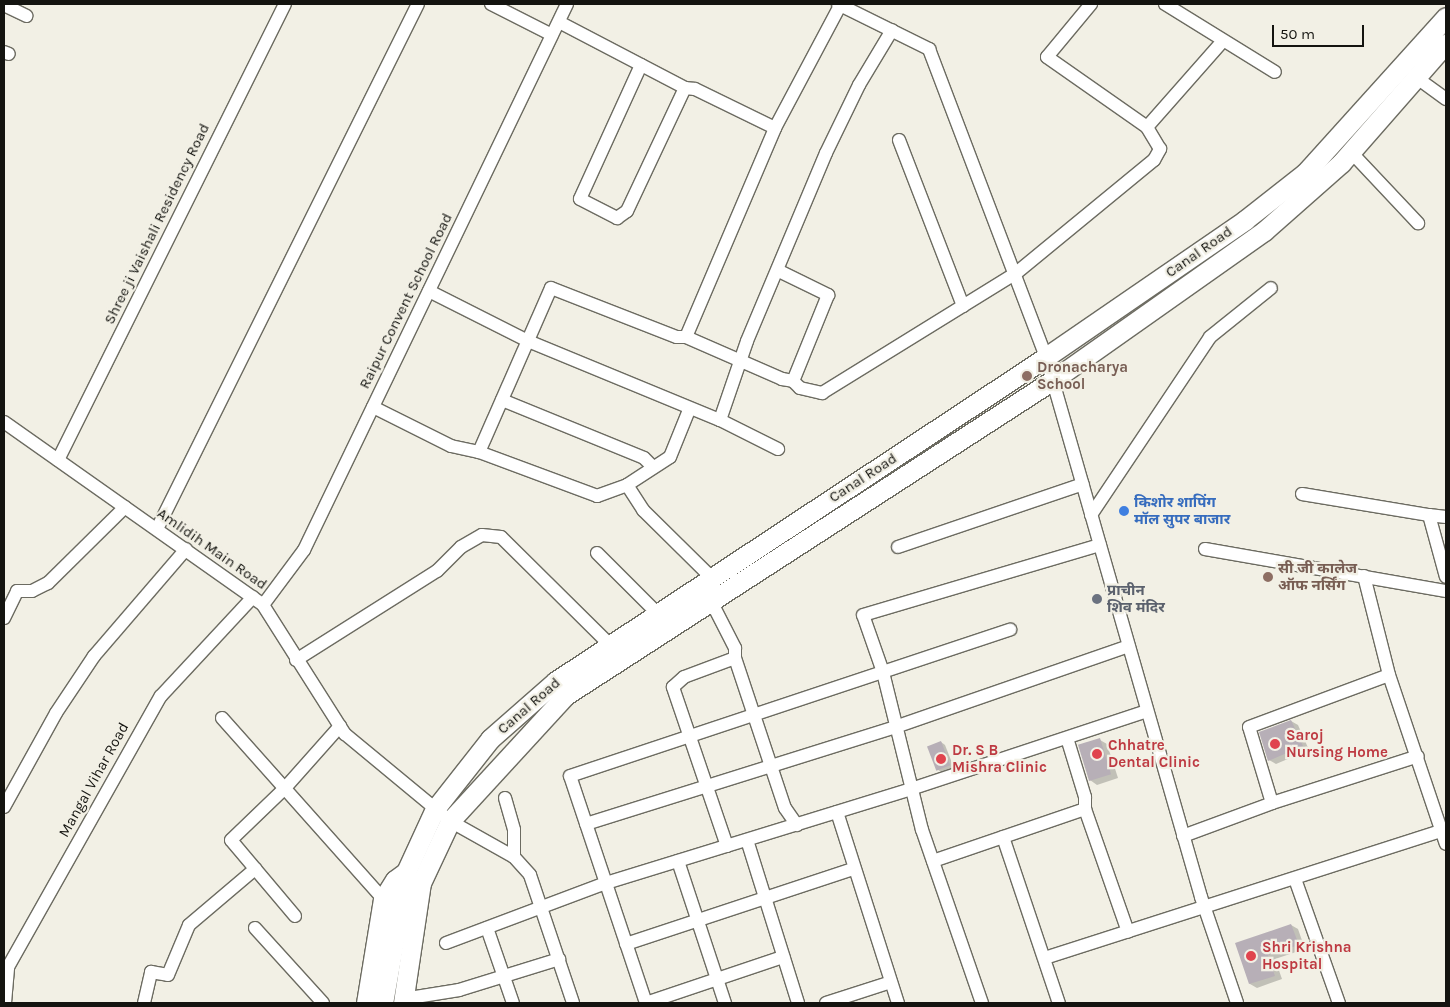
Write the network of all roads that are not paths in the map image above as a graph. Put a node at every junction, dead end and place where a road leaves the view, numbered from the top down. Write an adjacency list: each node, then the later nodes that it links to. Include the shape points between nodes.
1 (285, 4): 44 (street, Shree ji Vaishali Residency Road)
2 (418, 4): 53 (street)
3 (491, 4): 13 (street)
4 (567, 4): 11 (street, Raipur Convent School Road)
5 (840, 4): 12 (street); 22 (street)
6 (1091, 4): 21 (street, via 1047,57)
7 (1165, 4): 14 (street)
8 (4, 5): 9 (street)
9 (27, 16)
10 (1446, 17): 33 (main road, Canal Road, via 1305,173 1245,220)
11 (559, 22): 13 (street, Raipur Convent School Road); 16 (street)
12 (892, 30): 26 (street, via 859,85 826,153); 27 (street, via 929,49)
13 (552, 35): 29 (street, Raipur Convent School Road)
14 (1222, 42): 17 (street); 21 (street)
15 (1446, 43): 18 (main road, Canal Road)
16 (641, 65): 19 (street); 19 (street, via 580,199 617,218 627,211)
17 (1275, 72)
18 (1417, 78): 20 (street); 24 (main road, Canal Road)
19 (686, 88): 22 (street, via 695,89)
20 (1446, 99)
21 (1147, 127): 27 (street, via 1160,149 1154,160)
22 (775, 128): 31 (street)
23 (899, 140): 30 (street)
24 (1351, 152): 25 (street); 36 (main road, Canal Road, via 1264,231)
25 (1418, 223)
26 (779, 271): 34 (street); 35 (street, via 828,295)
27 (1015, 274): 30 (street); 33 (street)
28 (1271, 288): 50 (street, via 1210,337)
29 (429, 291): 32 (street); 38 (street, Raipur Convent School Road)
30 (963, 306): 35 (street, via 833,390 822,394 800,388)
31 (686, 337): 32 (street, via 677,337 550,288); 34 (street)
32 (528, 341): 37 (street); 39 (street)
33 (1046, 357): 36 (street); 61 (main road, Canal Road)
34 (741, 363): 35 (street); 40 (street)
35 (793, 380)
36 (1053, 380): 46 (street); 64 (main road, Canal Road)
37 (502, 400): 43 (street); 45 (street, via 644,458)
38 (373, 407): 43 (street, via 451,446); 63 (street, Raipur Convent School Road, via 304,550)
39 (688, 410): 40 (street); 45 (street, via 670,458)
40 (720, 420): 42 (street)
41 (4, 422): 44 (street, Amlidih Main Road)
42 (778, 449)
43 (479, 452): 47 (street, via 597,496)
44 (58, 460): 49 (street, Amlidih Main Road)
45 (653, 467): 47 (street)
46 (1083, 484): 50 (street); 55 (street)
47 (627, 485): 61 (street, via 643,510)
48 (1302, 494): 51 (street)
49 (125, 507): 53 (street, Amlidih Main Road); 66 (street, via 48,583 32,590 17,591)
50 (1091, 515): 54 (street)
51 (1429, 515): 52 (street); 60 (street)
52 (1446, 517)
53 (157, 529): 56 (street, Amlidih Main Road)
54 (1100, 545): 69 (street); 72 (street, via 863,615)
55 (898, 548)
56 (186, 549): 63 (street, Amlidih Main Road); 88 (street, via 94,656 56,713)
57 (1205, 549): 59 (street)
58 (598, 553): 65 (street)
59 (1364, 576): 62 (street); 73 (street)
60 (1446, 576)
61 (712, 578): 65 (main road, Canal Road)
62 (1446, 591)
63 (258, 601): 71 (street, Amlidih Main Road); 128 (street, Mangal Vihar Road, via 161,696 8,967)
64 (711, 601): 70 (street, via 735,648); 92 (main road, Canal Road, via 566,695)
65 (658, 614): 68 (main road, Canal Road)
66 (4, 618)
67 (1010, 630): 72 (street)
68 (610, 645): 71 (street, via 501,537 482,535 461,547 438,571); 89 (main road, Canal Road, via 556,681 490,739)
69 (1129, 646): 74 (street); 78 (street)
70 (735, 658): 75 (street); 79 (street, via 674,683 675,696)
71 (296, 660): 77 (street, Amlidih Main Road)
72 (883, 672): 75 (street); 78 (street)
73 (1389, 675): 81 (street); 87 (street, via 1249,726)
74 (1148, 711): 80 (street); 96 (street)
75 (755, 714): 79 (street); 82 (street)
76 (222, 718): 84 (street)
77 (340, 726): 84 (street); 89 (street, Amlidih Main Road)
78 (898, 726): 82 (street); 85 (street)
79 (690, 736): 83 (street); 93 (street, via 570,776)
80 (1068, 738): 85 (street); 90 (street, via 1085,797)
81 (1418, 756): 87 (street); 95 (street)
82 (771, 764): 83 (street); 94 (street, via 785,808)
83 (706, 786): 93 (street); 100 (street)
84 (285, 788): 104 (street, via 231,840); 110 (street)
85 (914, 788): 91 (street); 103 (street)
86 (505, 798): 101 (street, via 514,830)
87 (1272, 803): 96 (street)
88 (4, 807)
89 (435, 809): 92 (street, Amlidih Main Road); 106 (main road, Canal Road)
90 (1085, 809): 97 (street); 117 (street)
91 (837, 812): 94 (street); 105 (street)
92 (450, 821): 101 (street, Amlidih Main Road); 127 (main road, Canal Road, via 421,883)
93 (586, 824): 108 (street)
94 (797, 825): 98 (street)
95 (1444, 830): 99 (street); 107 (street)
96 (1183, 836): 112 (street)
97 (1004, 837): 103 (street); 121 (street)
98 (747, 840): 100 (street); 109 (street)
99 (1446, 844)
100 (727, 846): 102 (street)
101 (514, 857): 111 (street, Amlidih Main Road, via 530,875)
102 (678, 861): 108 (street); 114 (street)
103 (933, 861): 141 (street)
104 (255, 869): 113 (street); 129 (street, via 189,925 168,976 151,972)
105 (853, 869): 109 (street); 125 (street)
106 (406, 872): 110 (main road, via 395,880); 132 (main road, Canal Road)
107 (1295, 879): 112 (street); 144 (street)
108 (606, 883): 111 (street); 119 (street)
109 (765, 898): 114 (street); 120 (street)
110 (383, 899): 131 (main road)
111 (541, 908): 116 (street); 122 (street, Amlidih Main Road)
112 (1204, 908): 117 (street); 143 (street)
113 (295, 916)
114 (697, 920): 119 (street); 124 (street)
115 (255, 928): 130 (street)
116 (487, 928): 118 (street); 123 (street)
117 (1128, 932): 121 (street)
118 (446, 943)
119 (626, 944): 136 (street)
120 (783, 957): 124 (street); 138 (street)
121 (1045, 958): 142 (street)
122 (560, 959): 123 (street); 135 (street, Amlidih Main Road)
123 (502, 978): 126 (street); 134 (street)
124 (717, 980): 136 (street); 137 (street)
125 (891, 982): 139 (street); 140 (street)
126 (459, 990): 127 (street); 133 (street)
127 (403, 1001)
128 (5, 1003)
129 (144, 1003)
130 (323, 1003)
131 (366, 1003)
132 (383, 1003)
133 (463, 1003)
134 (513, 1003)
135 (573, 1003)
136 (646, 1003)
137 (725, 1003)
138 (798, 1003)
139 (826, 1003)
140 (898, 1003)
141 (982, 1003)
142 (1059, 1003)
143 (1237, 1003)
144 (1339, 1003)

